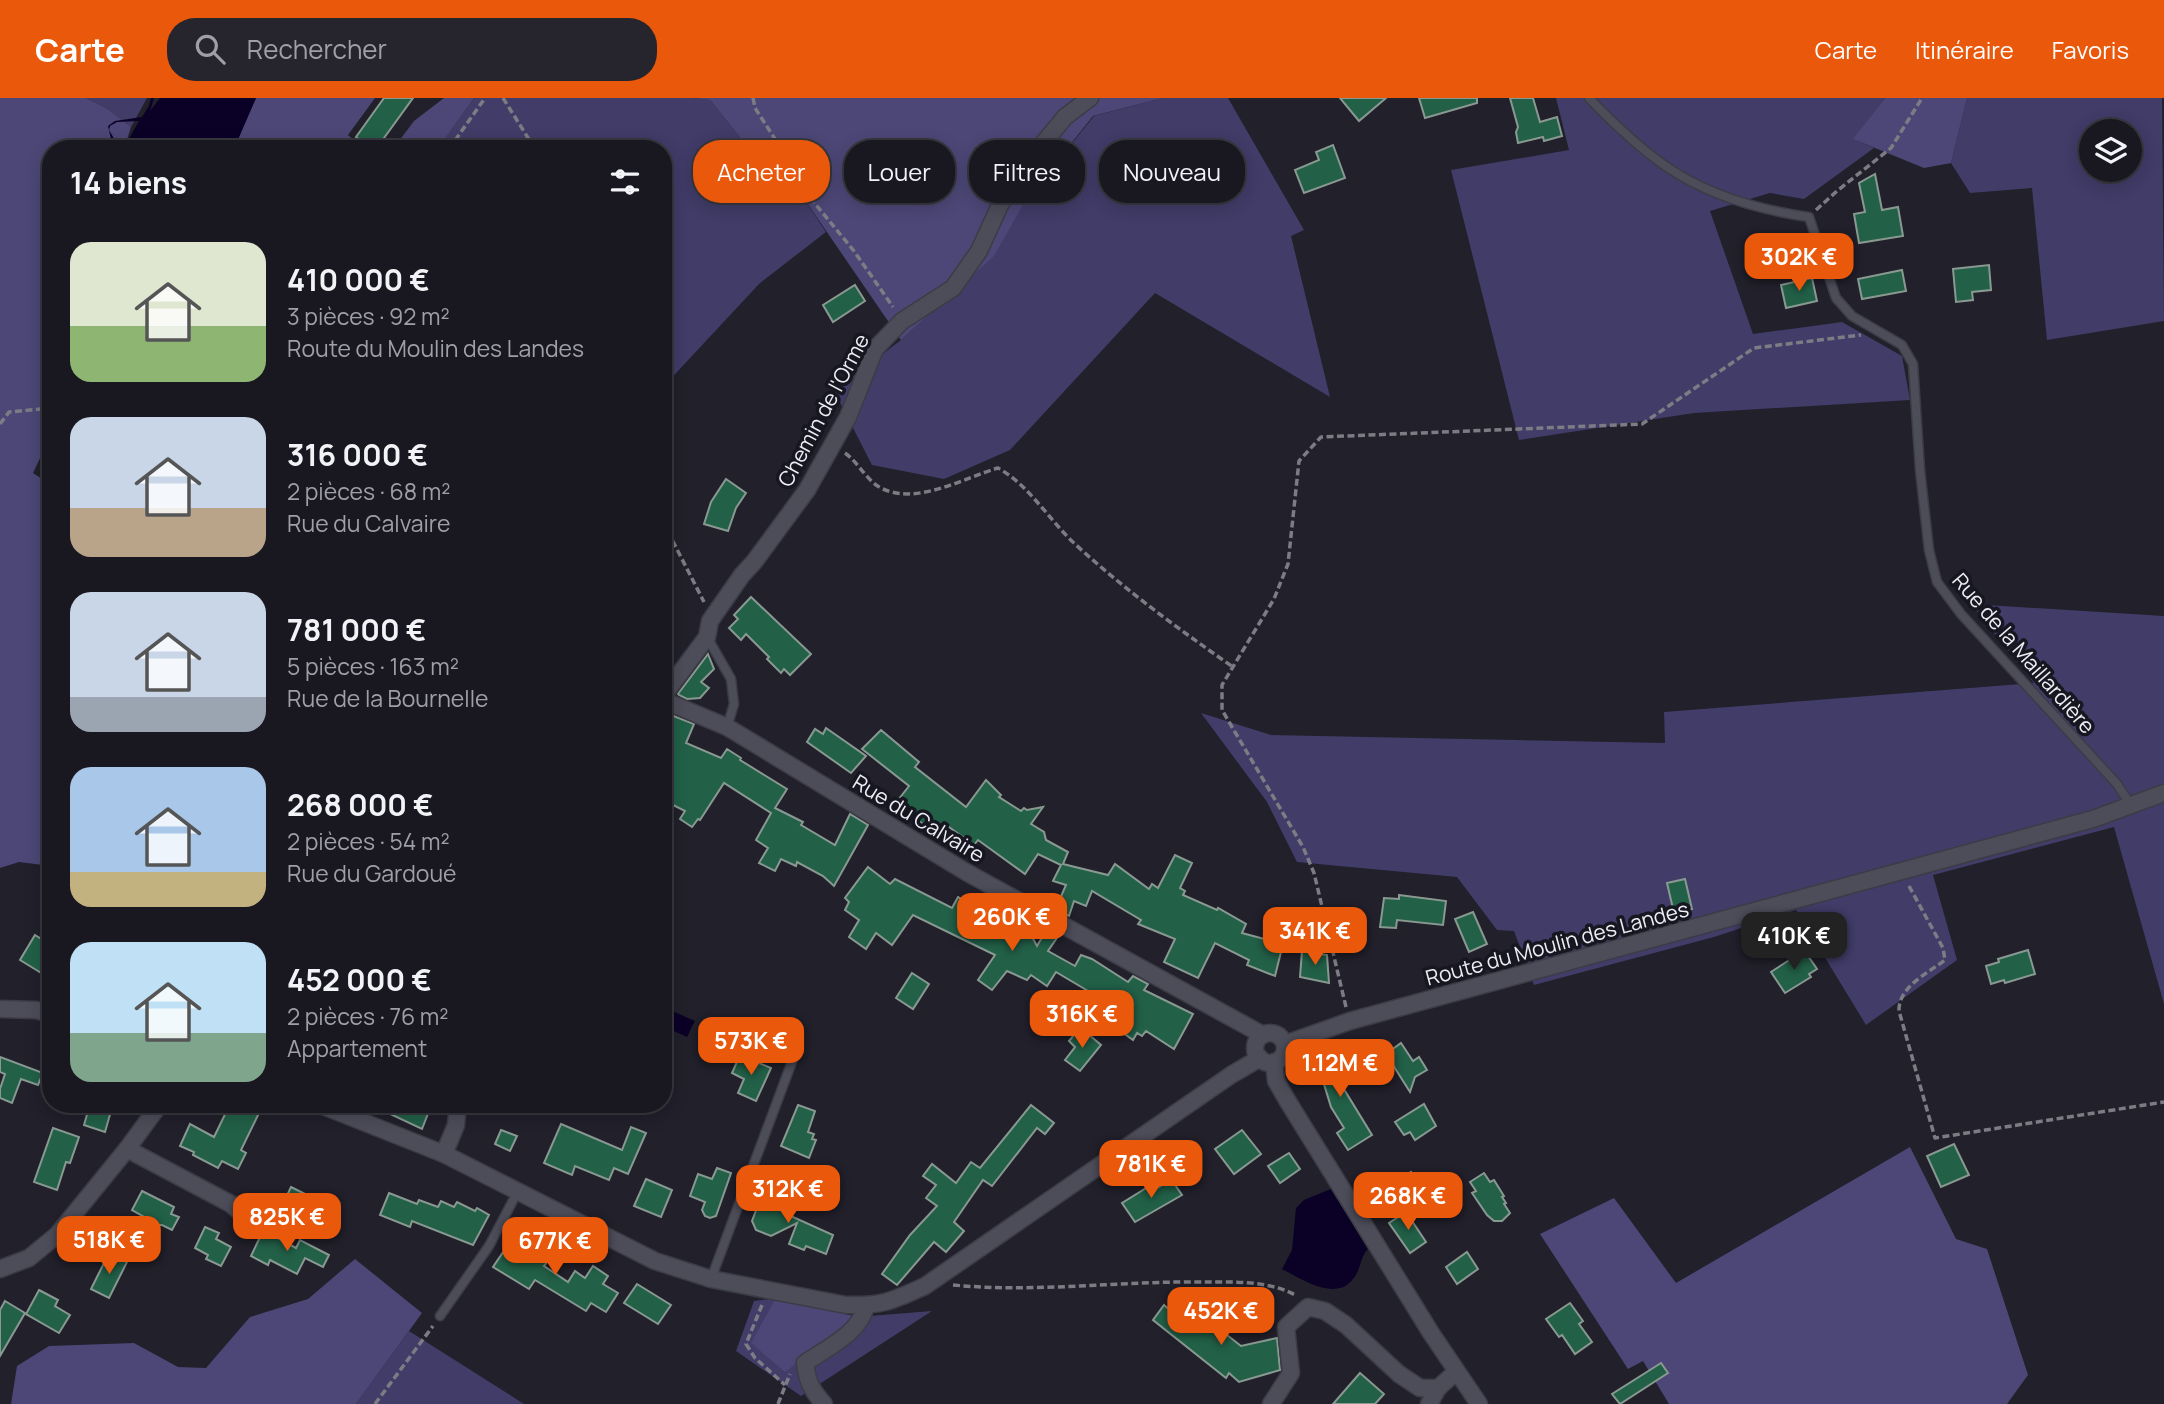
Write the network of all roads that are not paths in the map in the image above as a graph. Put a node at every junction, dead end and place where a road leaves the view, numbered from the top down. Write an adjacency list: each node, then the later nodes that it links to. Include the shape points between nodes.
1 (1090, 98): 3 (street, Chemin de l'Orme, via 1065,117 1036,152 953,288 902,321 875,349 848,417 807,490 710,621)
2 (1589, 98): 8 (lane, Rue de la Maillardière, via 1667,167 1707,188 1773,212 1809,216 1836,298 1852,316 1902,345 1913,364 1929,550 1937,582 2117,784)
3 (707, 637): 4 (street, Chemin de l'Orme); 6 (lane, via 731,679 734,704)
4 (672, 686)
5 (672, 702): 6 (street, Rue du Calvaire)
6 (727, 727): 11 (street, Rue du Calvaire, via 966,872)
7 (2164, 793): 8 (street, Route du Moulin des Landes)
8 (2132, 807): 12 (street, Route du Moulin des Landes, via 1350,1021)
9 (0, 1009): 10 (street)
10 (42, 1012)
11 (1263, 1035): 12 (street, via 1276,1034); 14 (street, via 1256,1046)
12 (1285, 1044): 14 (street, via 1282,1057)
13 (793, 1059): 23 (lane)
14 (1267, 1060): 24 (street, via 1231,1075 929,1283 885,1304); 26 (street, via 1287,1100)
15 (153, 1113): 18 (street)
16 (341, 1113): 19 (street)
17 (457, 1113): 19 (street)
18 (127, 1149): 21 (street); 22 (street, via 57,1235 29,1258)
19 (444, 1154): 20 (street)
20 (518, 1191): 23 (street, via 655,1261); 25 (lane, via 489,1246)
21 (242, 1214)
22 (0, 1269)
23 (711, 1279): 24 (street)
24 (866, 1306): 28 (street, via 851,1331 805,1363 807,1380)
25 (440, 1315)
26 (1456, 1371): 27 (street); 31 (street)
27 (1438, 1388): 29 (street, via 1420,1388 1346,1325 1325,1311 1308,1307 1286,1327 1291,1373); 30 (street)
28 (824, 1404)
29 (1271, 1404)
30 (1429, 1404)
31 (1479, 1404)

